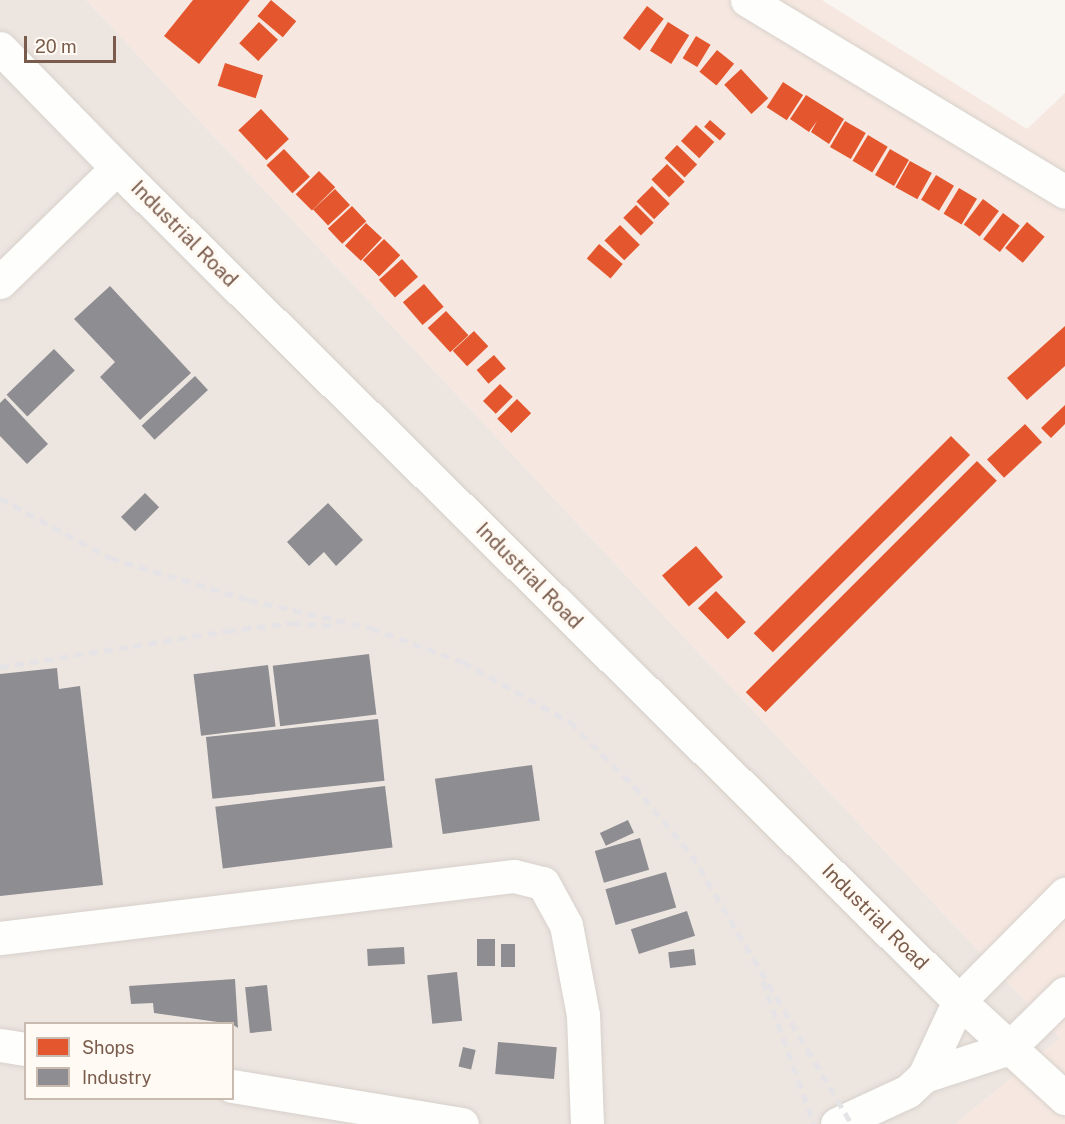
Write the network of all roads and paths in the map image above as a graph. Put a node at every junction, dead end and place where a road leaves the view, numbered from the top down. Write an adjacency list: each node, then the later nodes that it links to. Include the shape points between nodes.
1 (747, 0): 4 (street)
2 (0, 48): 3 (street, Industrial Road)
3 (117, 168): 5 (street); 9 (street, Industrial Road)
4 (1065, 192)
5 (0, 282)
6 (1065, 894): 9 (street)
7 (0, 938): 17 (street, via 514,876 543,883 566,925 583,1015)
8 (1065, 993): 11 (street)
9 (960, 1001): 11 (street, Industrial Road); 13 (street)
10 (0, 1045): 12 (street)
11 (1010, 1048): 13 (street); 15 (street, Industrial Road)
12 (24, 1049)
13 (924, 1076): 18 (street, via 908,1091)
14 (234, 1086): 16 (street)
15 (1065, 1098)
16 (462, 1124)
17 (586, 1124)
18 (837, 1124)

